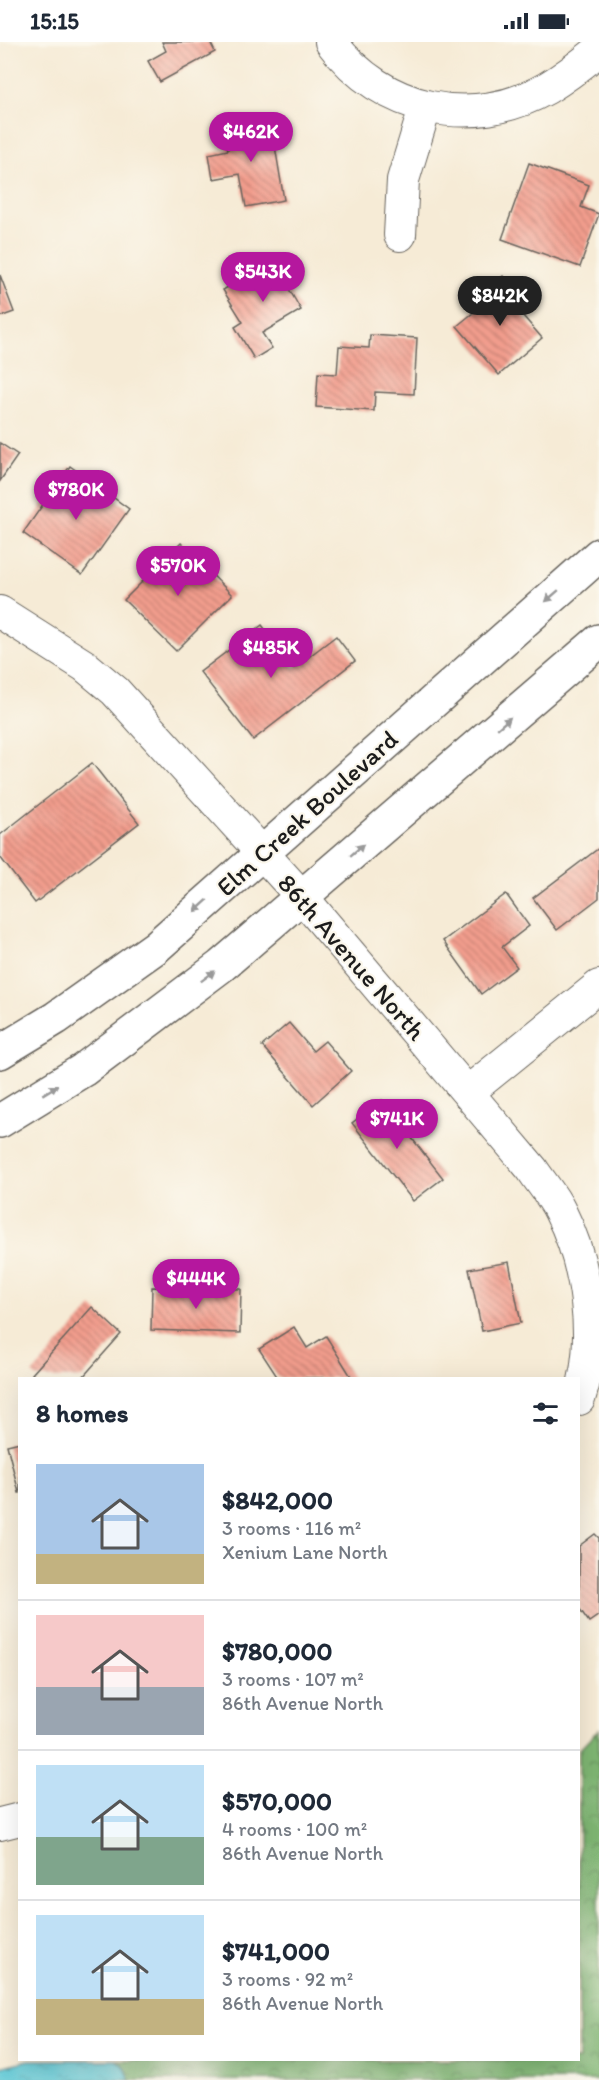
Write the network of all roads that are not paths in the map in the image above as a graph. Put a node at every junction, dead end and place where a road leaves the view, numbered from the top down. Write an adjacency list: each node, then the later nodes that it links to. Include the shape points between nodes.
1 (331, 42): 3 (street, via 373,84)
2 (599, 51): 3 (street, via 545,88 515,102 480,111)
3 (425, 108): 4 (street, via 403,180)
4 (400, 235)
5 (599, 555): 8 (main road, Elm Creek Boulevard, one-way to 8)
6 (0, 612): 8 (street, 86th Avenue North, via 77,660 115,691)
7 (599, 641): 9 (main road, one-way to 7)
8 (261, 853): 9 (street, 86th Avenue North); 11 (main road, Elm Creek Boulevard, one-way to 11, via 156,947 56,1018)
9 (302, 897): 12 (street, 86th Avenue North); 13 (main road, one-way to 9, via 83,1070 221,966)
10 (599, 986): 12 (street)
11 (0, 1052)
12 (468, 1092): 14 (street, 86th Avenue North, via 532,1169 560,1210 578,1255 586,1302 588,1351)
13 (0, 1120)
14 (580, 1394)
15 (18, 1820): 16 (street)
16 (0, 1824)

